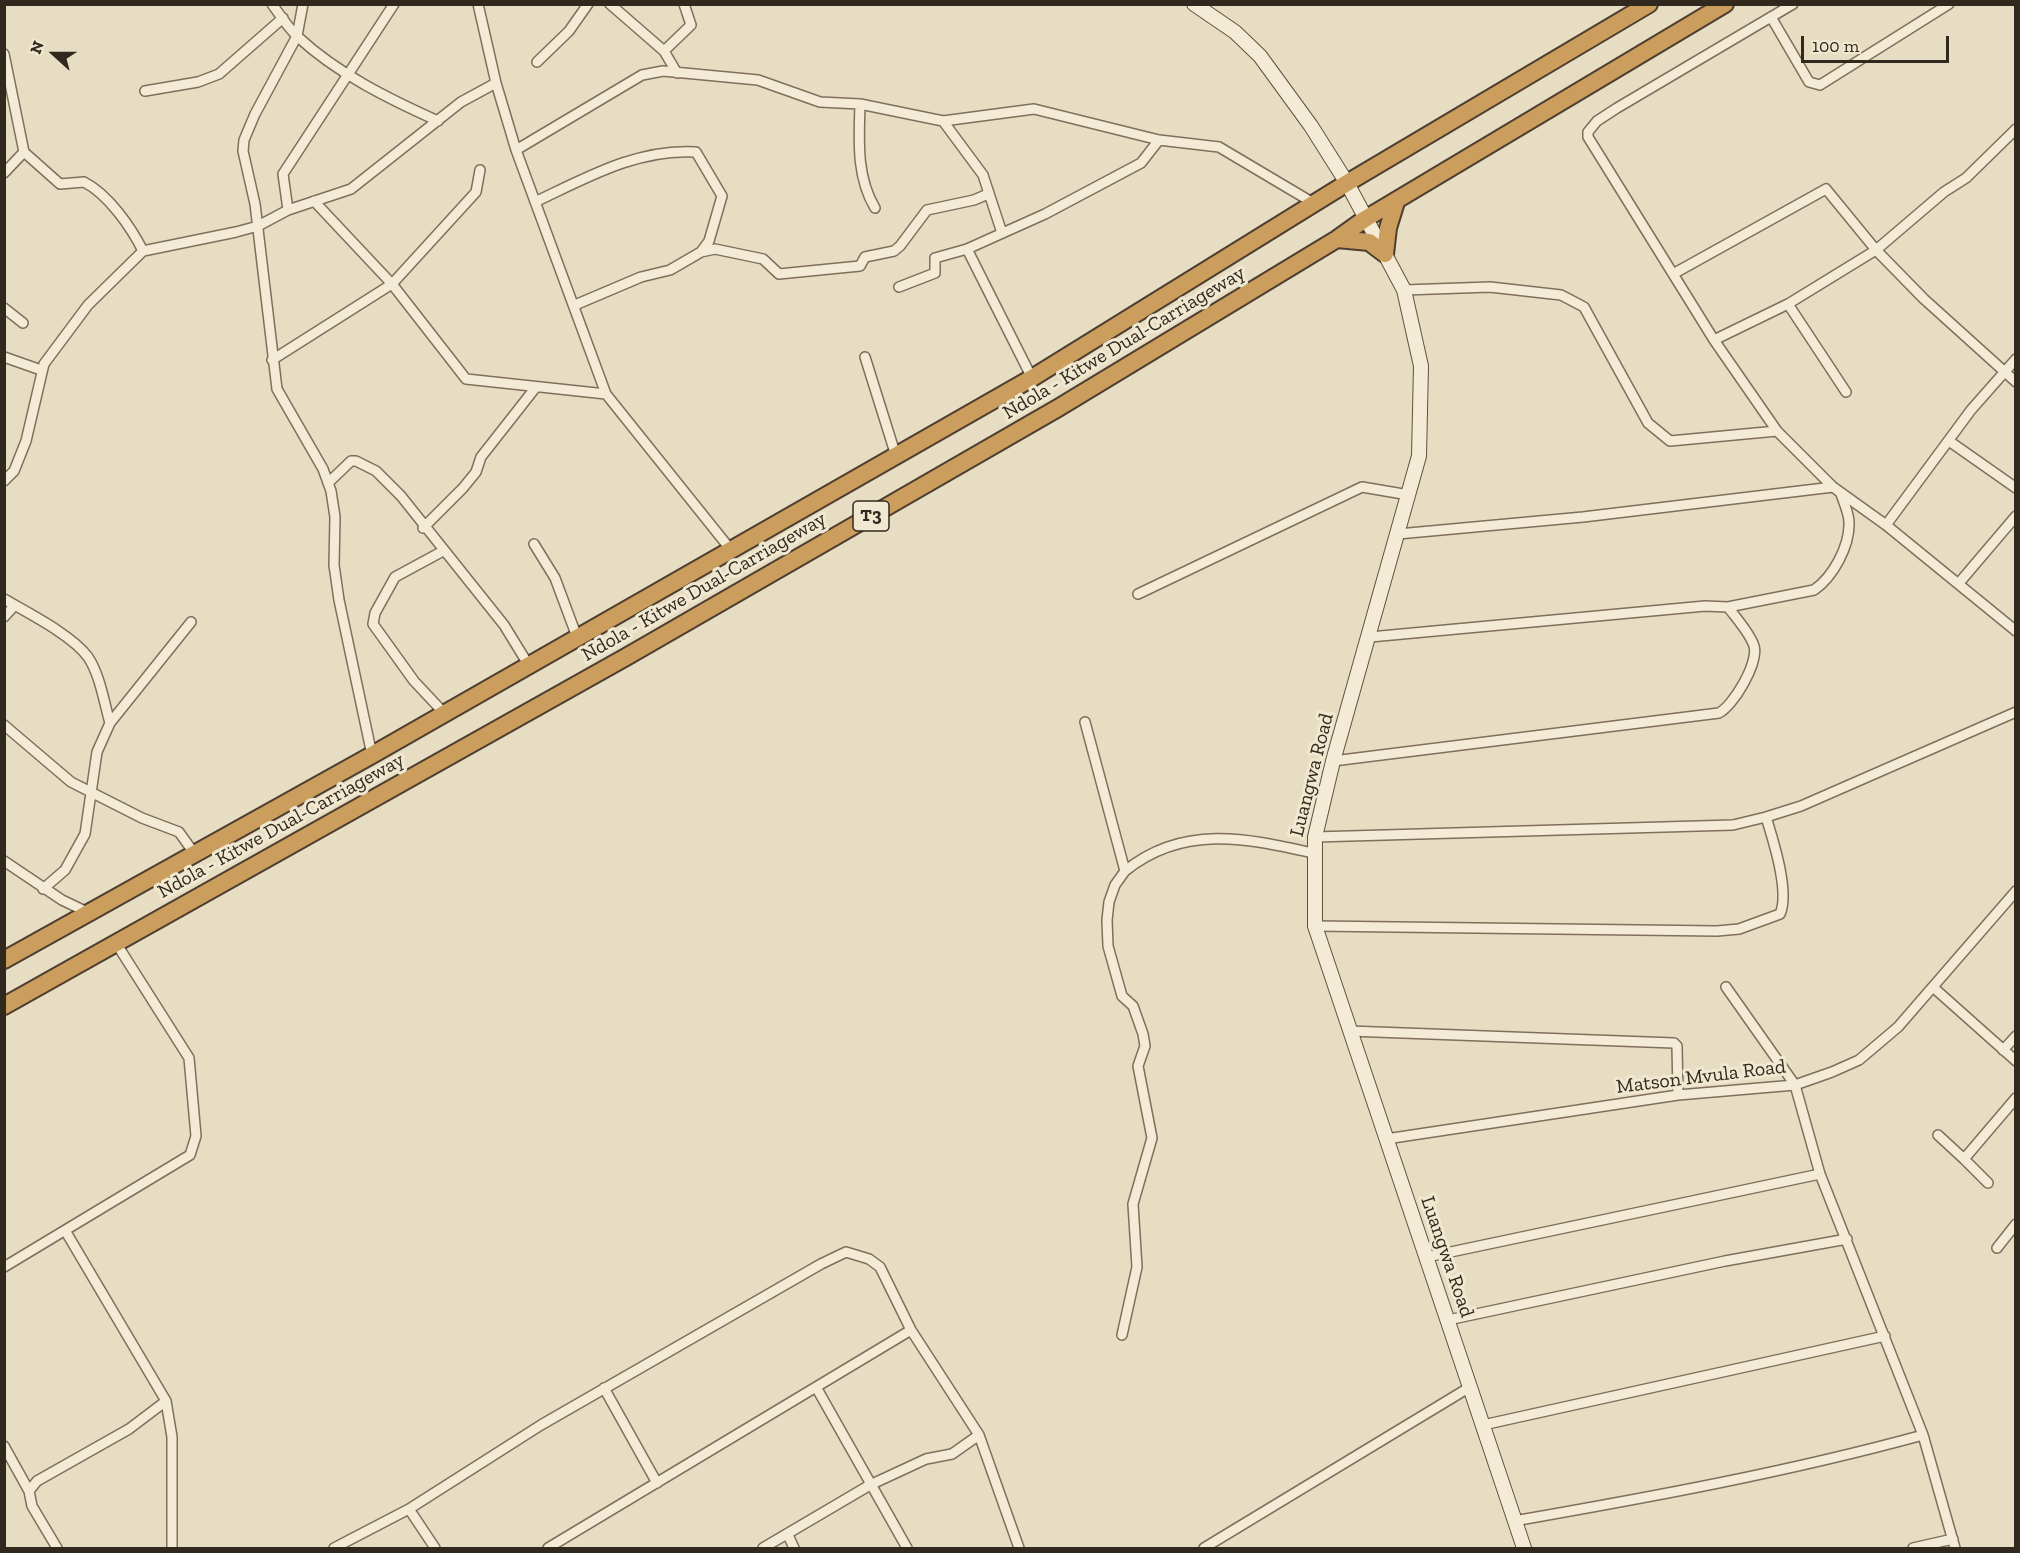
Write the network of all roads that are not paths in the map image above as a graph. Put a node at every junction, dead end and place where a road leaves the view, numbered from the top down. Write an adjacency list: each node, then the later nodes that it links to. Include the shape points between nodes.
1 (272, 4): 14 (street)
2 (303, 4): 15 (street)
3 (394, 4): 20 (street)
4 (478, 4): 21 (street)
5 (588, 4): 18 (street, via 569,31)
6 (609, 4): 16 (street)
7 (684, 4): 16 (street, via 691,25)
8 (1194, 4): 34 (street, Luangwa Road, via 1235,32 1260,56)
9 (1649, 4): 34 (highway, Ndola - Kitwe Dual-Carriageway / T3)
10 (1725, 4): 38 (highway, Ndola - Kitwe Dual-Carriageway / T3)
11 (1793, 4): 13 (street)
12 (1949, 4): 13 (street, via 1820,85 1809,82)
13 (1771, 17): 51 (street, via 1617,108 1588,132)
14 (283, 18): 15 (street); 22 (street, via 219,74 198,82)
15 (297, 36): 20 (street); 43 (street, via 244,140)
16 (664, 51): 19 (street)
17 (4, 54): 25 (street)
18 (537, 62)
19 (677, 73): 24 (street, via 758,80 820,102); 30 (street, via 642,75)
20 (349, 74): 26 (street, via 391,100); 41 (street, via 283,174)
21 (496, 83): 26 (street, via 461,102); 30 (street)
22 (145, 91)
23 (4, 102): 25 (street)
24 (860, 104): 27 (street); 40 (street, via 859,154 865,191)
25 (15, 110): 31 (street)
26 (438, 121): 36 (street, via 359,184)
27 (943, 121): 29 (street, via 1034,110); 35 (street, via 983,175)
28 (2016, 129): 47 (street, via 1966,178)
29 (1158, 140): 39 (street, via 1224,149); 44 (street, via 1141,163)
30 (516, 150): 37 (street)
31 (24, 152): 33 (street); 48 (street, via 60,184 84,182 98,192 135,235)
32 (480, 171): 52 (street, via 476,192)
33 (4, 173)
34 (1347, 183): 39 (highway, Ndola - Kitwe Dual-Carriageway / T3); 42 (street, Luangwa Road)
35 (988, 194): 44 (street); 49 (street, via 927,210 900,246 865,257 860,266 779,274 763,259 752,255 716,249)
36 (314, 201): 41 (street); 52 (street)
37 (536, 202): 49 (street, via 644,156 696,152 722,198 709,241); 56 (street)
38 (1396, 202): 42 (highway, Ndola - Kitwe Dual-Carriageway / T3); 50 (highway)
39 (1315, 204): 66 (highway, Ndola - Kitwe Dual-Carriageway / T3)
40 (875, 208)
41 (288, 210): 43 (street)
42 (1365, 219): 45 (highway, Ndola - Kitwe Dual-Carriageway / T3); 50 (street, Luangwa Road)
43 (258, 226): 48 (street); 63 (street)
44 (1002, 232): 46 (street)
45 (1337, 239): 50 (highway, via 1369,242); 115 (highway, Ndola - Kitwe Dual-Carriageway / T3, via 1028,426)
46 (967, 249): 53 (street, via 935,258 935,273); 66 (street)
47 (1876, 250): 51 (street, via 1826,189); 55 (street); 65 (street)
48 (142, 251): 64 (street, via 88,305)
49 (701, 252): 56 (street, via 670,270 641,277)
50 (1385, 255): 54 (street, Luangwa Road)
51 (1673, 274): 59 (street)
52 (392, 284): 63 (street); 68 (street, via 466,379)
53 (898, 287)
54 (1404, 290): 71 (street, via 1490,287 1570,297 1584,307 1648,423 1670,441); 78 (street, Luangwa Road, via 1418,347 1421,384 1419,456)
55 (1788, 304): 59 (street); 69 (street)
56 (575, 305): 70 (street)
57 (4, 308): 58 (street)
58 (23, 323)
59 (1714, 340): 71 (street)
60 (4, 357): 64 (street)
61 (866, 357): 73 (street)
62 (2016, 359): 65 (street)
63 (272, 360): 75 (street, via 283,402)
64 (41, 370): 74 (street, via 26,441 13,473)
65 (2004, 372): 67 (street); 72 (street)
66 (1032, 378): 73 (highway, Ndola - Kitwe Dual-Carriageway / T3)
67 (2016, 382)
68 (536, 387): 70 (street); 81 (street, via 481,457 476,472)
69 (1846, 392)
70 (606, 394): 84 (street)
71 (1777, 431): 77 (street)
72 (1949, 441): 76 (street); 80 (street)
73 (896, 456): 84 (highway, Ndola - Kitwe Dual-Carriageway / T3)
74 (4, 481)
75 (328, 483): 81 (street, via 346,464 362,463 401,496); 102 (street, via 335,517 334,565 339,600)
76 (2016, 488)
77 (1837, 491): 80 (street); 82 (street); 90 (street, via 1849,521 1842,551 1824,584 1815,590)
78 (1409, 495): 82 (street, Luangwa Road); 87 (street, via 1362,487)
79 (2016, 516): 86 (street)
80 (1886, 525): 86 (street)
81 (423, 528): 85 (street)
82 (1398, 534): 95 (street, Luangwa Road)
83 (534, 544): 94 (street, via 555,578)
84 (731, 550): 94 (highway, Ndola - Kitwe Dual-Carriageway / T3)
85 (443, 551): 96 (street, via 504,626); 98 (street, via 395,577 373,624 414,681)
86 (1959, 583): 93 (street)
87 (1138, 594)
88 (4, 599): 89 (street)
89 (15, 605): 91 (street); 100 (street, via 38,617 85,653 94,668)
90 (1728, 607): 95 (street); 103 (street, via 1754,646 1753,664 1728,708 1719,713)
91 (4, 617)
92 (191, 622): 100 (street)
93 (2016, 631)
94 (577, 637): 96 (highway, Ndola - Kitwe Dual-Carriageway / T3)
95 (1370, 637): 103 (street, Luangwa Road)
96 (528, 664): 98 (highway, Ndola - Kitwe Dual-Carriageway / T3)
97 (2016, 712): 105 (street, via 1801,806)
98 (444, 713): 102 (highway, Ndola - Kitwe Dual-Carriageway / T3)
99 (1085, 722): 110 (street)
100 (110, 723): 104 (street, via 97,752)
101 (4, 724): 104 (street, via 71,782)
102 (372, 755): 107 (highway, Ndola - Kitwe Dual-Carriageway / T3)
103 (1333, 761): 106 (street, Luangwa Road)
104 (92, 791): 107 (street, via 182,834); 111 (street, via 85,834 76,853 65,870)
105 (1766, 817): 106 (street, via 1732,825); 114 (street, via 1785,904 1780,914 1739,929 1681,932)
106 (1315, 837): 108 (street, Luangwa Road)
107 (194, 853): 113 (highway, Ndola - Kitwe Dual-Carriageway / T3)
108 (1313, 853): 110 (street, via 1264,842 1208,837 1160,849); 114 (street, Luangwa Road)
109 (4, 861): 111 (street)
110 (1125, 871): 140 (street, via 1109,902 1108,946 1122,996 1133,1006 1143,1034 1145,1046 1138,1066 1152,1138 1133,1204 1137,1267)
111 (44, 889): 113 (street)
112 (2016, 891): 118 (street, Matson Mvula Road)
113 (87, 912): 116 (highway, Ndola - Kitwe Dual-Carriageway / T3)
114 (1314, 926): 120 (street, Luangwa Road)
115 (116, 943): 119 (highway, Ndola - Kitwe Dual-Carriageway / T3); 133 (street, via 189,1058 196,1136 190,1155)
116 (4, 960)
117 (1726, 987): 124 (street)
118 (1935, 988): 122 (street); 124 (street, Matson Mvula Road, via 1859,1060)
119 (4, 1006)
120 (1349, 1031): 125 (street, via 1674,1043); 128 (street, Luangwa Road)
121 (2016, 1036): 122 (street)
122 (2003, 1050): 123 (street)
123 (2016, 1061)
124 (1795, 1085): 125 (street, Matson Mvula Road); 130 (street)
125 (1678, 1095): 128 (street, Matson Mvula Road)
126 (2016, 1098): 129 (street)
127 (1938, 1135): 129 (street)
128 (1386, 1139): 136 (street, Luangwa Road)
129 (1964, 1159): 131 (street)
130 (1820, 1174): 134 (street); 136 (street)
131 (1988, 1183)
132 (2016, 1224): 135 (street)
133 (66, 1232): 137 (street); 145 (street)
134 (1847, 1239): 138 (street); 141 (street)
135 (1996, 1248)
136 (1428, 1257): 138 (street, Luangwa Road)
137 (4, 1267)
138 (1448, 1320): 142 (street, Luangwa Road)
139 (911, 1330): 143 (street, via 880,1267 846,1252); 144 (street); 147 (street)
140 (1122, 1335)
141 (1885, 1336): 146 (street); 148 (street)
142 (1470, 1387): 146 (street, Luangwa Road); 166 (street)
143 (604, 1388): 150 (street); 153 (street)
144 (816, 1388): 150 (street); 151 (street)
145 (165, 1401): 152 (street, via 129,1429 37,1481); 158 (street, via 172,1437)
146 (1483, 1425): 154 (street, Luangwa Road)
147 (979, 1435): 151 (street, via 952,1454 926,1459); 165 (street)
148 (1923, 1435): 154 (street, via 1842,1457); 156 (street)
149 (4, 1446): 152 (street)
150 (657, 1483): 161 (street)
151 (870, 1485): 155 (street); 164 (street)
152 (29, 1491): 157 (street, via 32,1506)
153 (409, 1509): 159 (street); 160 (street)
154 (1514, 1521): 167 (street, Luangwa Road)
155 (788, 1535): 162 (street); 163 (street)
156 (1954, 1544): 168 (street)
157 (57, 1548)
158 (172, 1548)
159 (334, 1548)
160 (435, 1548)
161 (548, 1548)
162 (763, 1548)
163 (794, 1548)
164 (907, 1548)
165 (1019, 1548)
166 (1204, 1548)
167 (1524, 1548)
168 (1913, 1548)

